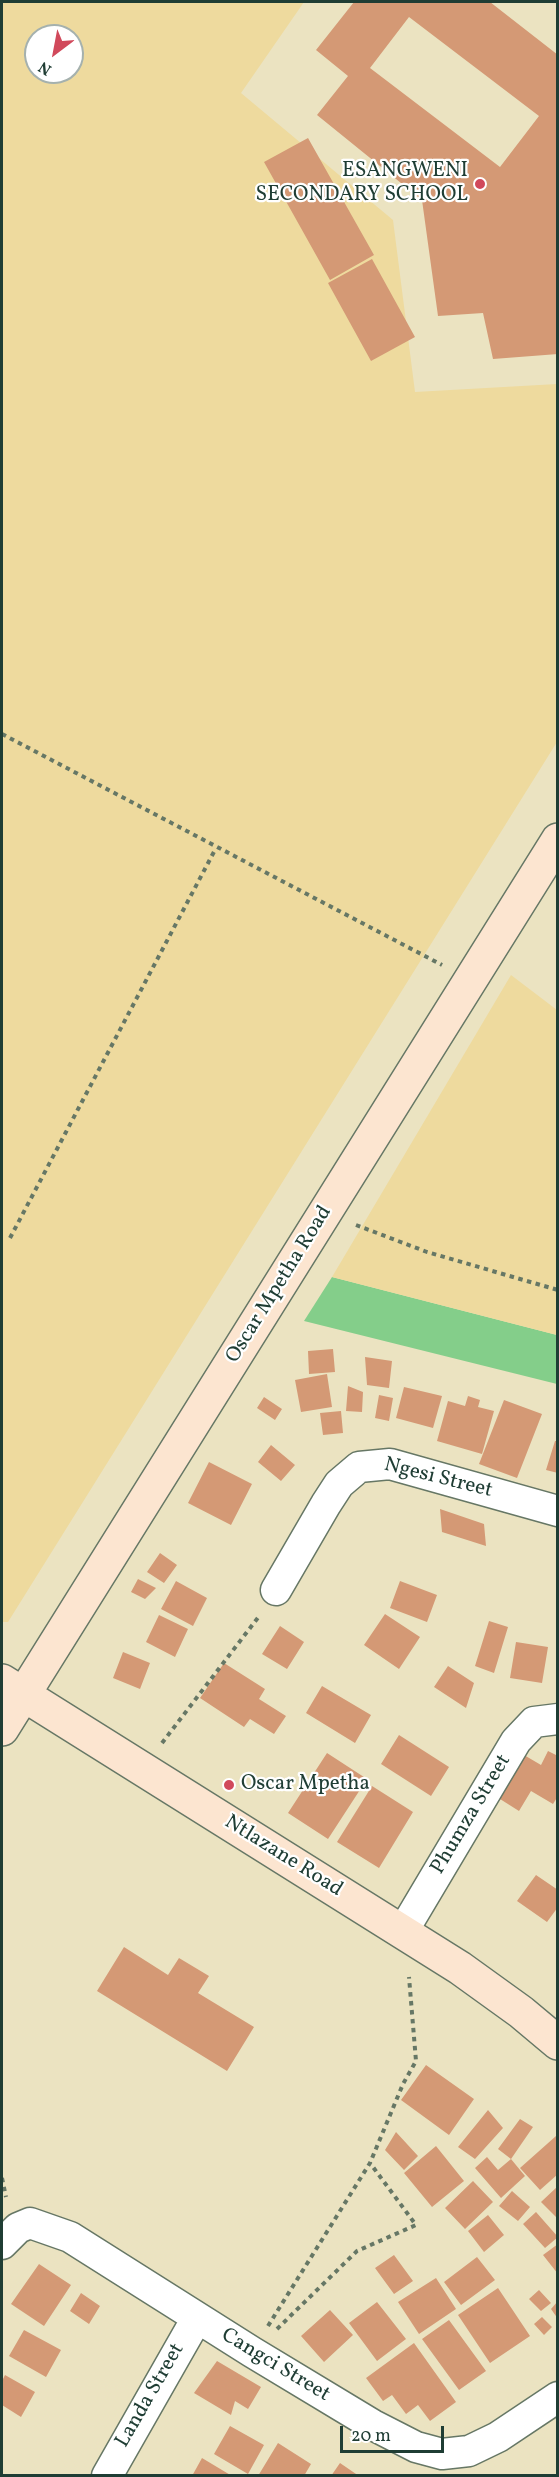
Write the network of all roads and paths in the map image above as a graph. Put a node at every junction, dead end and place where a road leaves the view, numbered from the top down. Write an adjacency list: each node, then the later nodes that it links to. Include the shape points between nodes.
1 (2, 734): 3 (path)
2 (558, 840): 10 (street, Oscar Mpetha Road)
3 (216, 848): 4 (path); 6 (path)
4 (447, 968)
5 (350, 1223): 7 (path, via 427,1252)
6 (10, 1238)
7 (558, 1290)
8 (558, 1511): 9 (street, Ngesi Street, via 390,1464 358,1467 326,1503)
9 (276, 1590): 13 (path)
10 (12, 1688): 12 (street, Oscar Mpetha Road); 14 (street, Ntlazane Road)
11 (558, 1719): 14 (street, Phumza Street, via 534,1722 516,1741)
12 (2, 1729)
13 (158, 1748)
14 (403, 1931): 16 (street, Ntlazane Road, via 521,2012)
15 (410, 1969): 17 (path, via 416,2061)
16 (558, 2043)
17 (370, 2163): 22 (path); 22 (path, via 416,2225 357,2251)
18 (2, 2178): 19 (path)
19 (8, 2203)
20 (2, 2244): 21 (street, Cangci Street, via 18,2228 30,2223 54,2229)
21 (197, 2318): 22 (street, Cangci Street); 24 (street, Landa Street)
22 (252, 2352): 23 (street, Cangci Street, via 373,2425 416,2447 442,2454 469,2451 498,2437)
23 (558, 2397)
24 (107, 2475)

